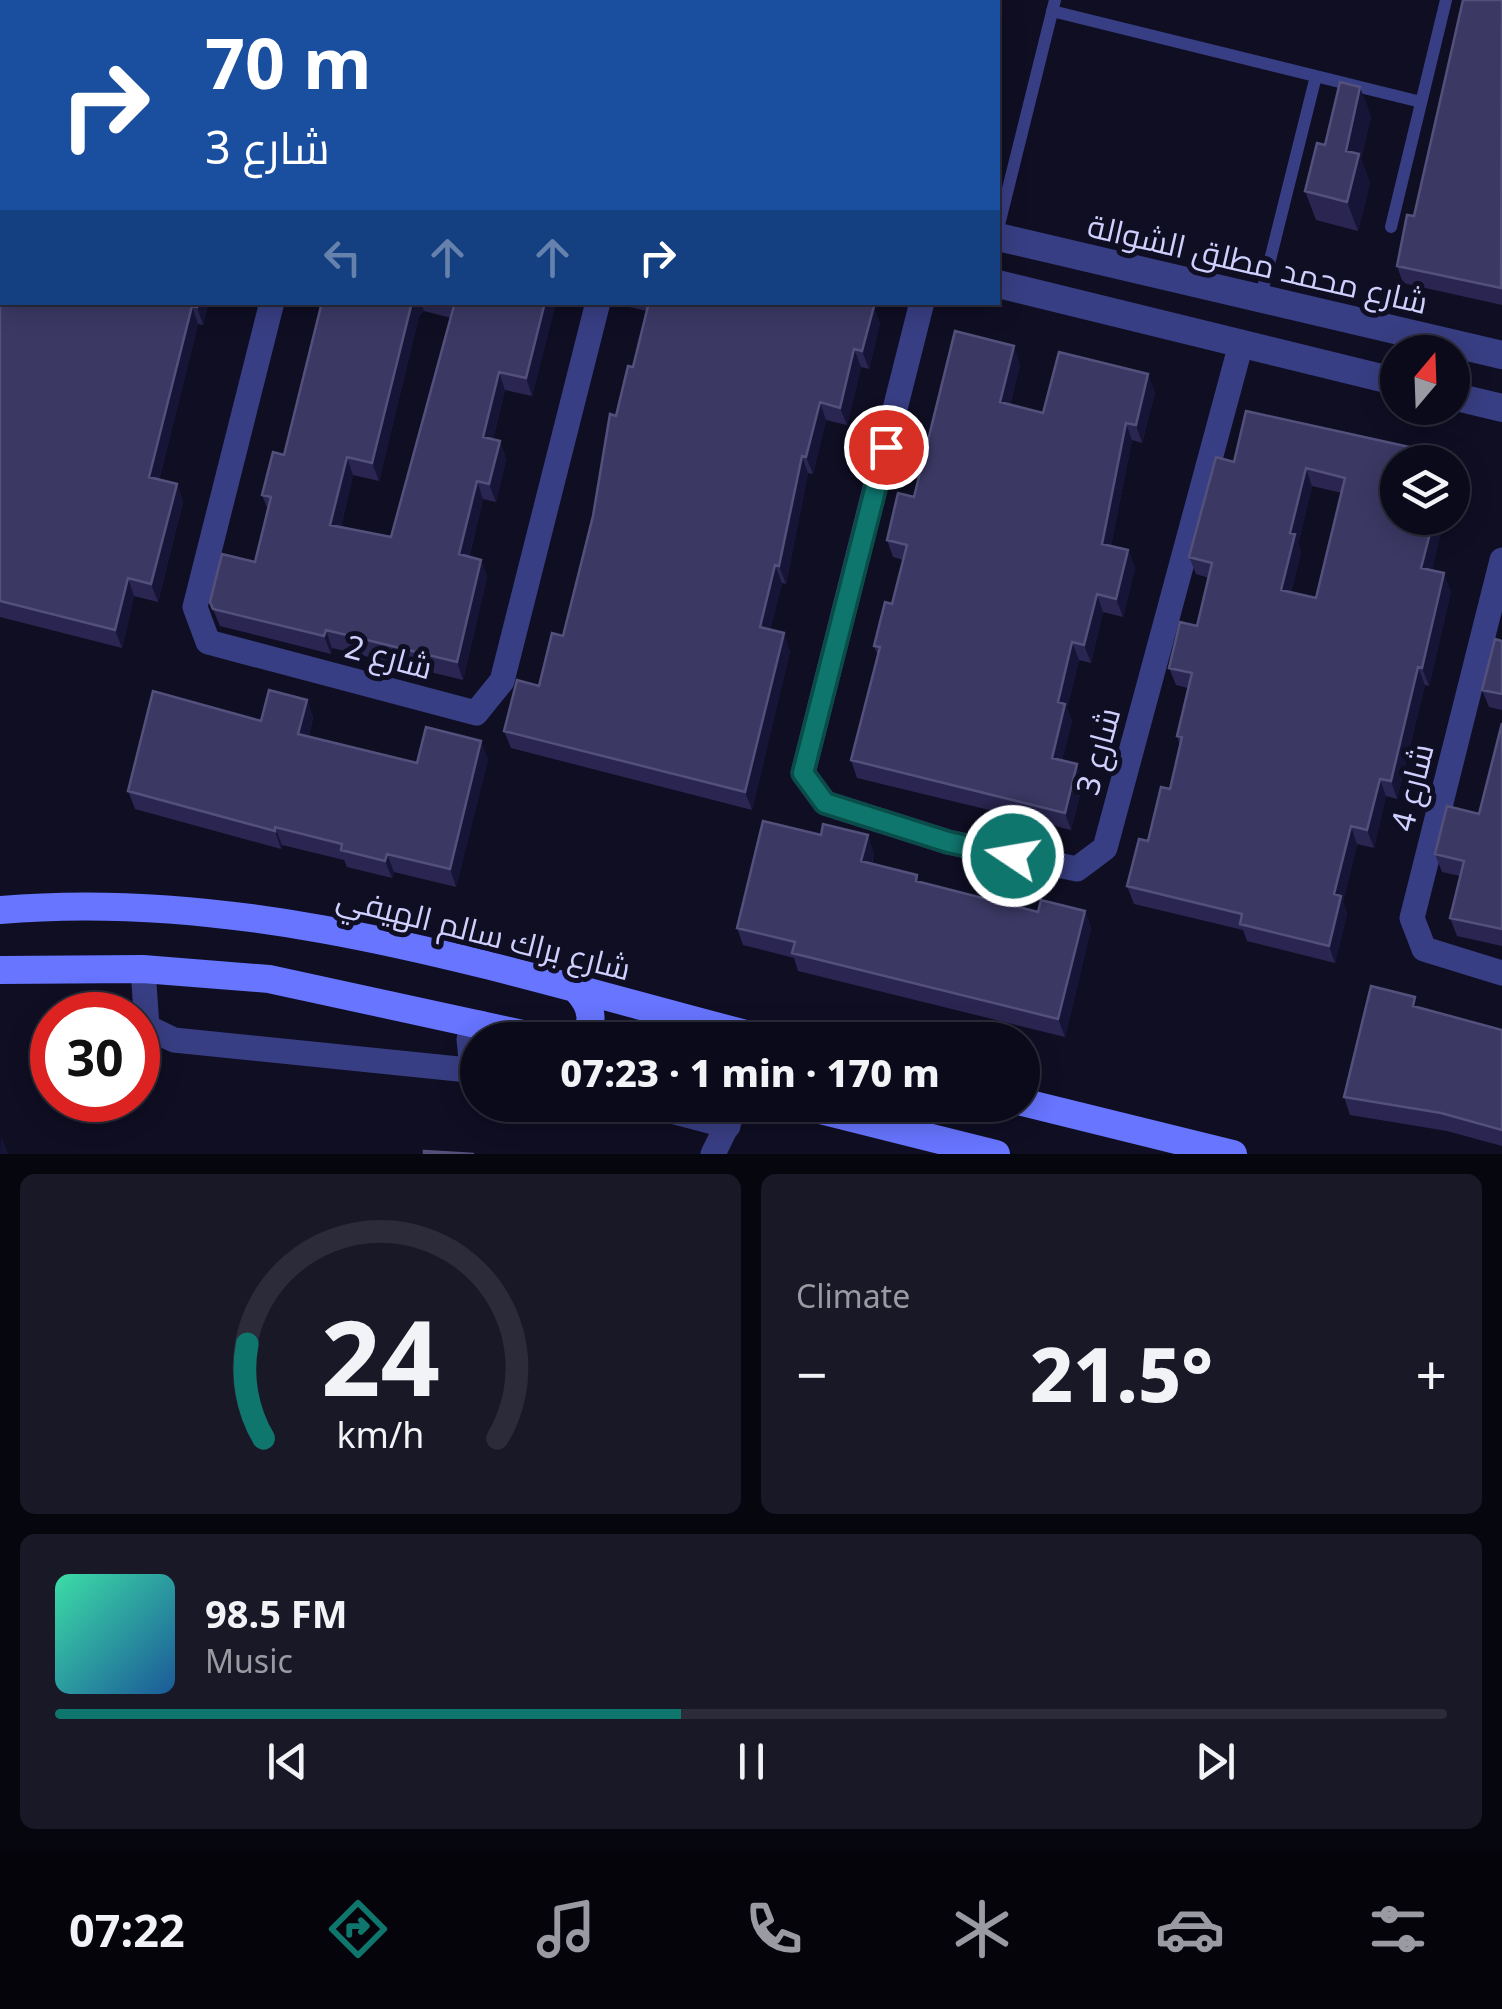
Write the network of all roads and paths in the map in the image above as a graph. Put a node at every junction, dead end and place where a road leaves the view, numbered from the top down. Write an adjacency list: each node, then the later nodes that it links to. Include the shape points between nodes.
1 (1446, 0): 4 (lane)
2 (1053, 6): 3 (lane); 5 (lane)
3 (1316, 76): 4 (lane); 9 (lane)
4 (1422, 102): 6 (lane)
5 (1000, 222)
6 (1390, 227)
7 (1000, 237): 9 (street, شارع محمد مطلق الشوالة)
8 (1000, 284): 13 (street)
9 (1260, 300): 14 (street, شارع محمد مطلق الشوالة)
10 (271, 305): 11 (street, شارع 2, via 195,607 208,642 476,713 502,681)
11 (597, 305)
12 (921, 305): 13 (street, شارع 3, via 803,773 825,803 948,842 1077,870 1105,848)
13 (1240, 344): 15 (street)
14 (1502, 356)
15 (1380, 378)
16 (1470, 400): 17 (street)
17 (1502, 408)
18 (1502, 560): 22 (street, شارع 4, via 1412,918 1424,949)
19 (0, 910): 23 (main road, شارع براك سالم الهيفي, via 200,913 357,933)
20 (143, 968): 21 (main road); 24 (main road, via 269,980); 27 (street, via 147,1027 174,1040)
21 (0, 970)
22 (1502, 973)
23 (578, 990): 25 (main road, via 590,1003); 26 (main road, شارع براك سالم الهيفي)
24 (475, 1022)
25 (590, 1022)
26 (699, 1022)
27 (460, 1069)
28 (1040, 1106): 33 (main road)
29 (729, 1122): 31 (street)
30 (868, 1122): 32 (main road)
31 (713, 1154)
32 (996, 1154)
33 (1233, 1154)

